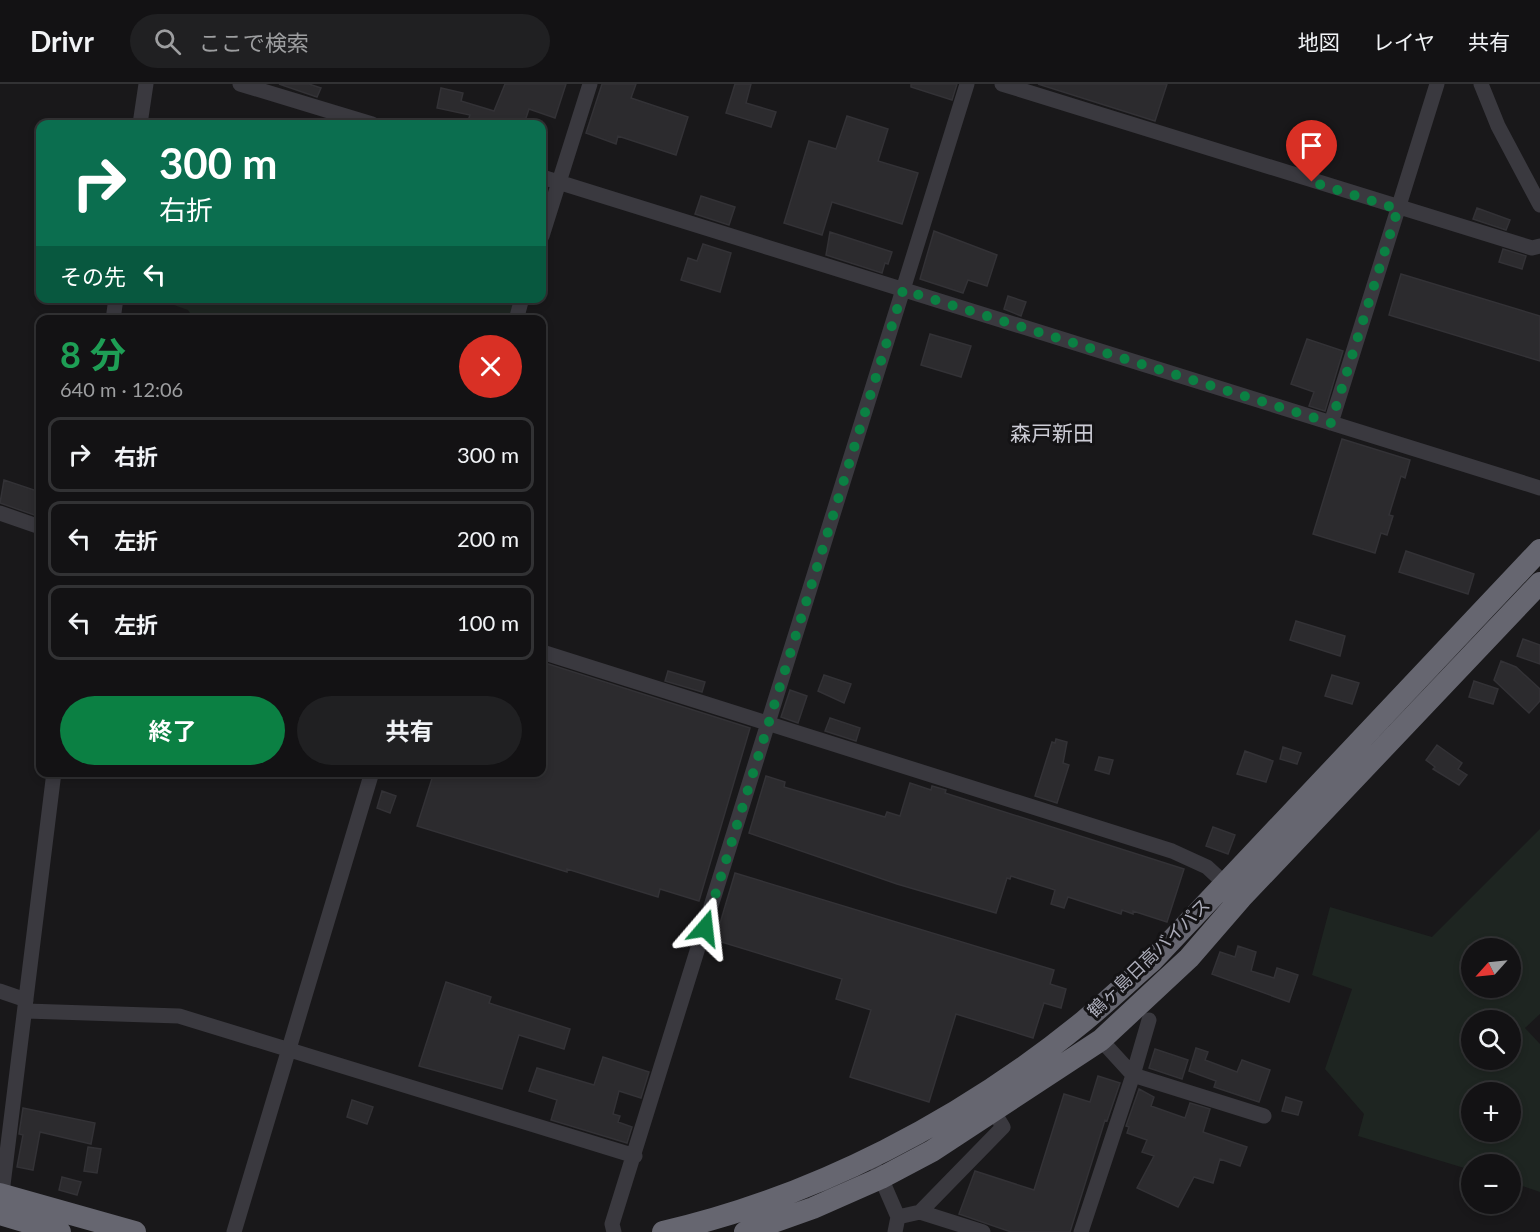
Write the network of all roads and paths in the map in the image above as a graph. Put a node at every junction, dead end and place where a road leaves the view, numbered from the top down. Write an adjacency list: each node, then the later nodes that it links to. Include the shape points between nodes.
1 (146, 84): 8 (street)
2 (240, 84): 9 (street)
3 (590, 84): 11 (street)
4 (968, 84): 16 (street)
5 (1002, 84): 13 (street)
6 (1437, 84): 13 (street)
7 (1481, 84): 12 (street, via 1503,136)
8 (141, 120)
9 (359, 120)
10 (546, 178): 11 (street)
11 (558, 182): 14 (street); 16 (street)
12 (1540, 205)
13 (1398, 209): 15 (street, via 1532,248); 17 (street)
14 (546, 222)
15 (1540, 246)
16 (903, 290): 17 (street); 24 (street)
17 (1331, 423): 18 (street)
18 (1540, 488)
19 (0, 513): 20 (street)
20 (36, 526)
21 (1540, 550): 27 (highway, 鶴ヶ島日高バイパス)
22 (1540, 583): 27 (highway, 鶴ヶ島日高バイパス)
23 (546, 653): 24 (street)
24 (767, 722): 27 (street, via 1172,851 1207,867); 36 (street)
25 (53, 777): 29 (street)
26 (371, 777): 32 (street)
27 (1233, 890): 31 (highway, 鶴ヶ島日高バイパス, via 1189,958); 37 (highway, 鶴ヶ島日高バイパス, via 1084,1022 955,1111)
28 (0, 991): 29 (street)
29 (26, 1006): 32 (street, via 179,1016); 39 (street)
30 (1149, 1020): 33 (street)
31 (1101, 1040): 33 (street); 34 (highway, 鶴ヶ島日高バイパス)
32 (289, 1049): 36 (street); 44 (street)
33 (1133, 1075): 35 (street); 49 (street)
34 (993, 1112): 38 (highway, 鶴ヶ島日高バイパス); 40 (street, via 1003,1127)
35 (1264, 1116)
36 (635, 1156): 45 (street, via 612,1224)
37 (871, 1156): 38 (street); 46 (highway, 鶴ヶ島日高バイパス, via 807,1187)
38 (881, 1178): 41 (street); 47 (highway, 鶴ヶ島日高バイパス)
39 (1, 1204): 42 (highway); 43 (highway)
40 (920, 1212): 41 (street); 48 (street)
41 (896, 1225)
42 (60, 1232)
43 (135, 1232)
44 (234, 1232)
45 (614, 1232)
46 (663, 1232)
47 (745, 1232)
48 (983, 1232)
49 (1081, 1232)

